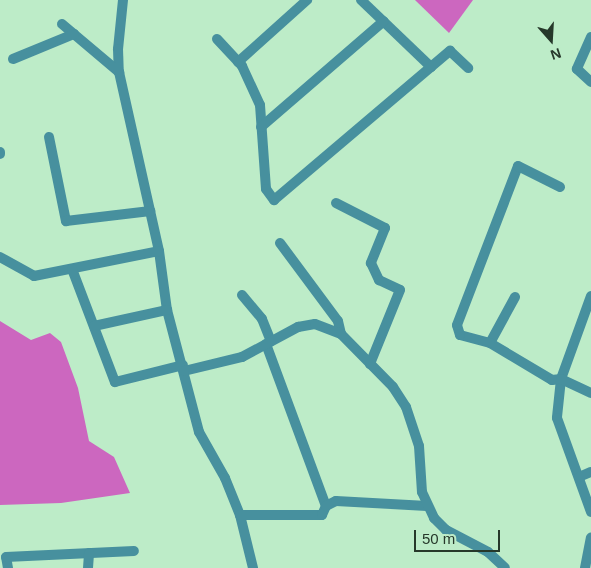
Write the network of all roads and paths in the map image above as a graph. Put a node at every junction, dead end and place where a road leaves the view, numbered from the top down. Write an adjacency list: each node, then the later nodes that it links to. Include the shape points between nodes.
1 (123, 0): 13 (street)
2 (307, 0): 10 (street)
3 (362, 0): 4 (street)
4 (384, 21): 11 (street); 15 (street)
5 (62, 24): 6 (street)
6 (74, 34): 9 (street); 13 (street)
7 (591, 37): 14 (street, via 577,69)
8 (217, 39): 10 (street)
9 (14, 60)
10 (238, 62): 15 (street, via 260,105)
11 (432, 67): 12 (street, via 450,51); 15 (street, via 274,200 266,189)
12 (468, 68)
13 (119, 72): 19 (street)
14 (591, 82)
15 (261, 127)
16 (49, 137): 19 (street, via 66,222)
17 (560, 187): 32 (street, via 518,166 457,325 460,334)
18 (336, 203): 33 (street, via 385,228 371,263 379,280 400,290)
19 (150, 211): 21 (street)
20 (280, 243): 30 (street, via 338,320)
21 (159, 251): 23 (street); 27 (street)
22 (0, 257): 23 (street, via 34,276)
23 (72, 269): 29 (street)
24 (242, 295): 31 (street, via 262,319)
25 (591, 296): 28 (street)
26 (515, 297): 32 (street)
27 (168, 310): 29 (street); 34 (street)
28 (587, 323): 35 (street)
29 (94, 326): 34 (street, via 115,382)
30 (341, 334): 31 (street, via 315,324); 33 (street)
31 (269, 342): 34 (street, via 242,356); 39 (street)
32 (490, 343): 35 (street, via 552,380)
33 (370, 364): 40 (street, via 393,387 406,407 419,446 422,492)
34 (183, 368): 42 (street, via 199,432 225,478)
35 (561, 379): 36 (street); 38 (street, via 557,418)
36 (591, 393)
37 (591, 472): 38 (street)
38 (579, 477): 41 (street)
39 (326, 506): 40 (street, via 336,501); 42 (street, via 322,515)
40 (427, 506): 49 (street, via 446,530 488,552)
41 (591, 512)
42 (240, 515): 48 (street)
43 (591, 538): 50 (street)
44 (134, 551): 45 (street)
45 (88, 553): 46 (street, via 6,557); 47 (street)
46 (8, 568)
47 (88, 568)
48 (253, 568)
49 (505, 568)
50 (585, 568)

